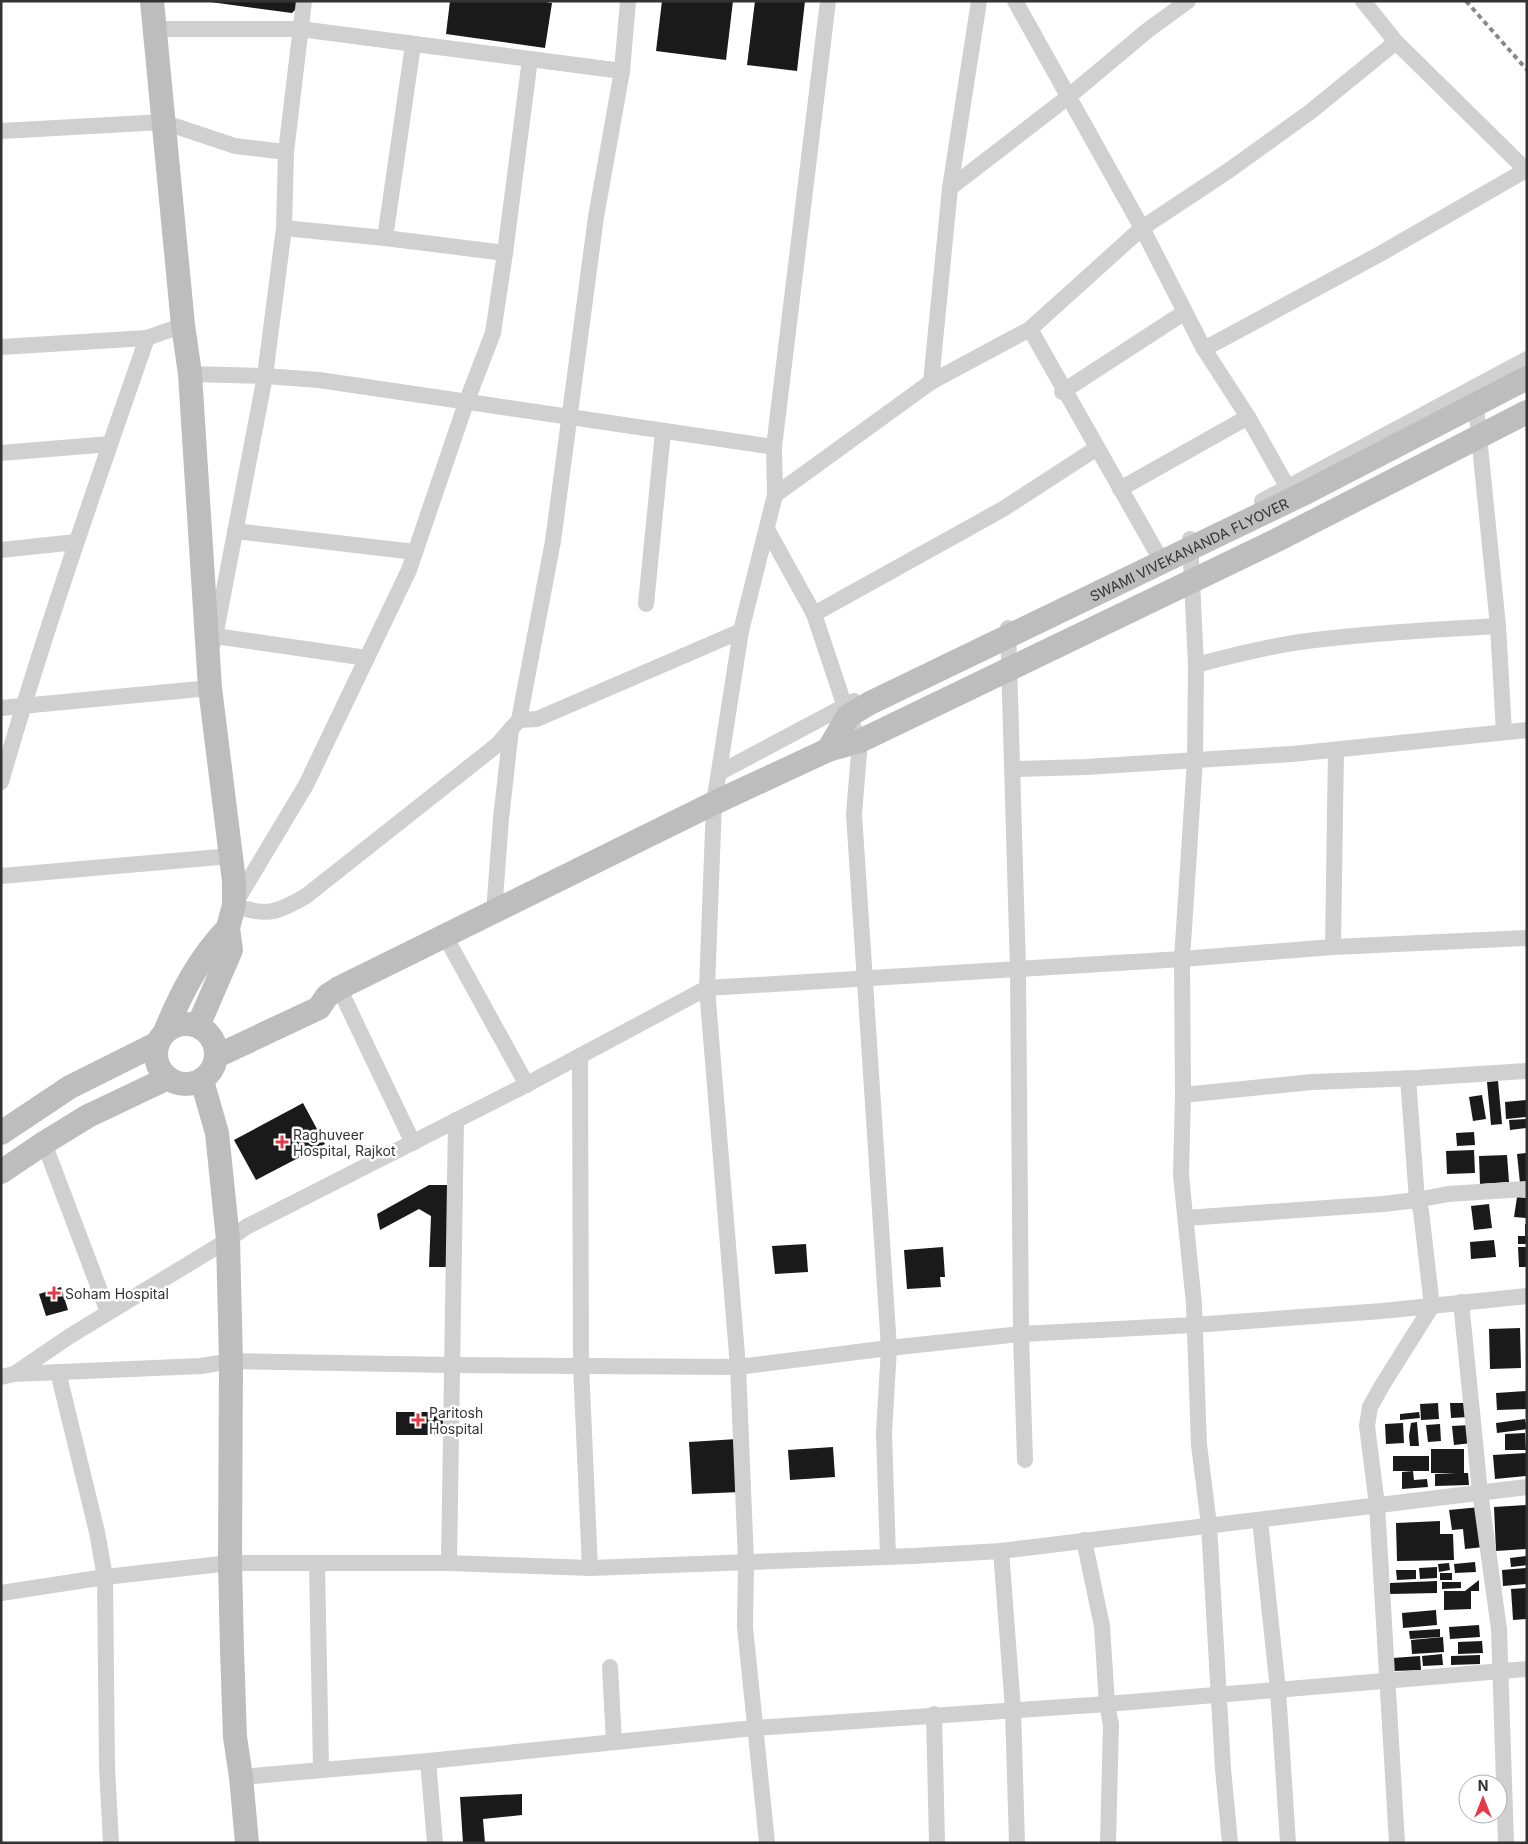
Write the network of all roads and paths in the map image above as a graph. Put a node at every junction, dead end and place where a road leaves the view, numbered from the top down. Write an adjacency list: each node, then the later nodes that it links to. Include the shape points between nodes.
1 (152, 1): 9 (main road)
2 (304, 1): 10 (street)
3 (628, 1): 14 (street)
4 (828, 1): 44 (street)
5 (979, 1): 20 (street)
6 (1015, 1): 15 (street)
7 (1188, 1): 15 (street)
8 (1362, 1): 11 (street)
9 (155, 29): 10 (street); 16 (main road)
10 (300, 29): 12 (street); 18 (street)
11 (1396, 42): 19 (street); 22 (street, via 1310,112)
12 (413, 45): 13 (street); 23 (street)
13 (530, 59): 14 (street); 24 (street)
14 (622, 71): 41 (street, via 596,217)
15 (1068, 97): 20 (street); 22 (street)
16 (163, 122): 17 (street); 18 (street, via 235,146); 26 (main road)
17 (1, 131)
18 (286, 152): 21 (street)
19 (1526, 171): 30 (street)
20 (950, 188): 35 (street)
21 (284, 228): 23 (street); 33 (street)
22 (1142, 228): 25 (street); 27 (street)
23 (385, 238): 24 (street)
24 (506, 253): 38 (street, via 493,333)
25 (1185, 312): 30 (street); 37 (street)
26 (183, 324): 28 (street); 32 (main road)
27 (1030, 330): 35 (street); 37 (street)
28 (147, 338): 29 (street); 43 (street)
29 (1, 347)
30 (1204, 349): 40 (street)
31 (1527, 359): 36 (street)
32 (190, 374): 33 (street); 65 (main road)
33 (265, 376): 38 (street, via 319,380); 51 (street)
34 (1527, 378): 68 (main road, SWAMI VIVEKANANDA FLYOVER, via 1304,494 870,704)
35 (931, 382): 49 (street)
36 (1475, 387): 47 (street); 60 (street)
37 (1064, 391): 45 (street)
38 (466, 403): 41 (street); 55 (street)
39 (1527, 412): 72 (main road, SWAMI VIVEKANANDA FLYOVER, via 1277,540)
40 (1248, 417): 47 (street); 48 (street)
41 (570, 418): 42 (street); 69 (street, via 553,541)
42 (663, 432): 44 (street); 57 (street)
43 (110, 444): 46 (street); 53 (street)
44 (774, 447): 49 (street)
45 (1098, 448): 48 (street); 58 (street, via 1003,509)
46 (1, 453)
47 (1288, 488): 52 (street)
48 (1120, 489): 56 (street)
49 (775, 496): 50 (street)
50 (767, 528): 58 (street); 61 (street)
51 (235, 531): 55 (street); 62 (street)
52 (1190, 537): 56 (street); 64 (street)
53 (76, 542): 54 (street); 66 (street)
54 (1, 550)
55 (415, 552): 63 (street)
56 (1157, 553): 59 (street)
57 (646, 604)
58 (814, 614): 68 (street)
59 (1008, 626): 68 (street); 76 (street)
60 (1498, 626): 64 (street, via 1300,642); 71 (street)
61 (740, 631): 69 (street, via 537,719); 77 (street)
62 (215, 636): 63 (street); 65 (street)
63 (366, 658): 82 (street, via 306,785)
64 (1196, 665): 75 (street)
65 (209, 680): 66 (street); 80 (main road)
66 (23, 706): 67 (street); 78 (street)
67 (1, 708)
68 (846, 711): 72 (street); 73 (main road); 77 (street)
69 (515, 724): 82 (street, via 497,745 306,896 269,913 252,912); 83 (street, via 500,829)
70 (1527, 730): 71 (street)
71 (1504, 732): 74 (street)
72 (860, 741): 73 (main road, SWAMI VIVEKANANDA FLYOVER); 90 (street, via 854,814)
73 (828, 750): 79 (main road, SWAMI VIVEKANANDA FLYOVER)
74 (1336, 750): 75 (street); 87 (street)
75 (1195, 760): 76 (street); 88 (street)
76 (1013, 769): 89 (street)
77 (719, 773): 79 (street)
78 (1, 782)
79 (714, 803): 83 (main road, SWAMI VIVEKANANDA FLYOVER); 91 (street)
80 (231, 856): 81 (street); 82 (main road)
81 (1, 876)
82 (234, 905): 84 (main road)
83 (494, 912): 85 (main road, SWAMI VIVEKANANDA FLYOVER)
84 (228, 928): 93 (main road, via 212,945 181,994); 94 (main road, via 230,950)
85 (445, 936): 92 (main road, SWAMI VIVEKANANDA FLYOVER); 100 (street)
86 (1527, 938): 87 (street)
87 (1332, 947): 88 (street)
88 (1182, 959): 89 (street); 101 (street)
89 (1018, 969): 90 (street); 116 (street)
90 (864, 978): 91 (street); 117 (street)
91 (707, 988): 95 (street); 121 (street)
92 (333, 992): 94 (main road, SWAMI VIVEKANANDA FLYOVER, via 319,1008); 105 (street)
93 (161, 1038): 94 (main road, via 178,1025 192,1024); 97 (main road, via 156,1059); 103 (main road, via 70,1087)
94 (210, 1042): 99 (main road, via 213,1070)
95 (580, 1056): 100 (street); 120 (street)
96 (1527, 1071): 98 (street)
97 (168, 1078): 99 (main road, via 188,1085); 104 (main road, via 88,1116)
98 (1408, 1078): 101 (street, via 1312,1082); 108 (street)
99 (202, 1080): 110 (main road, via 217,1133)
100 (527, 1084): 102 (street)
101 (1184, 1095): 109 (street, via 1182,1175)
102 (456, 1120): 105 (street); 119 (street)
103 (1, 1133)
104 (44, 1143): 106 (main road); 114 (street)
105 (413, 1143): 110 (street, via 246,1227)
106 (1, 1172)
107 (1527, 1189): 108 (street, via 1448,1194)
108 (1417, 1200): 109 (street); 113 (street)
109 (1186, 1218): 115 (street)
110 (228, 1240): 114 (street); 118 (main road)
111 (1527, 1296): 112 (street)
112 (1460, 1302): 113 (street); 126 (street)
113 (1432, 1306): 115 (street); 127 (street, via 1370,1407 1367,1426)
114 (108, 1312): 123 (street)
115 (1194, 1325): 116 (street); 129 (street, via 1199,1445)
116 (1021, 1334): 117 (street); 124 (street)
117 (889, 1348): 121 (street); 132 (street, via 884,1433)
118 (230, 1361): 119 (street); 122 (street, via 202,1366); 134 (main road)
119 (451, 1366): 120 (street); 136 (street)
120 (581, 1366): 121 (street); 137 (street)
121 (738, 1367): 133 (street)
122 (58, 1372): 123 (street); 138 (street)
123 (8, 1376)
124 (1025, 1460)
125 (1527, 1487): 126 (street)
126 (1480, 1492): 127 (street); 142 (street, via 1499,1629)
127 (1376, 1505): 128 (street); 143 (street)
128 (1260, 1520): 129 (street); 144 (street)
129 (1209, 1525): 130 (street); 145 (street)
130 (1084, 1540): 131 (street); 146 (street, via 1102,1626)
131 (1000, 1551): 132 (street); 147 (street)
132 (888, 1557): 133 (street)
133 (746, 1562): 137 (street); 149 (street, via 745,1627)
134 (230, 1563): 135 (street); 138 (street); 153 (main road, via 235,1737)
135 (317, 1563): 136 (street); 152 (street)
136 (449, 1563): 137 (street)
137 (590, 1568)
138 (105, 1577): 139 (street); 154 (street)
139 (1, 1593)
140 (610, 1666): 150 (street)
141 (1527, 1669): 142 (street)
142 (1501, 1671): 143 (street); 164 (street)
143 (1386, 1681): 144 (street); 163 (street)
144 (1278, 1690): 145 (street); 162 (street)
145 (1219, 1695): 146 (street); 161 (street)
146 (1107, 1704): 147 (street); 160 (street, via 1111,1725)
147 (1013, 1710): 148 (street); 159 (street)
148 (934, 1714): 149 (street); 158 (street)
149 (754, 1728): 150 (street); 157 (street)
150 (614, 1742): 151 (street)
151 (428, 1761): 152 (street); 156 (street)
152 (321, 1770): 153 (street)
153 (241, 1778): 155 (main road)
154 (111, 1843)
155 (247, 1843)
156 (435, 1843)
157 (767, 1843)
158 (937, 1843)
159 (1017, 1843)
160 (1108, 1843)
161 (1230, 1843)
162 (1288, 1843)
163 (1397, 1843)
164 (1506, 1843)

